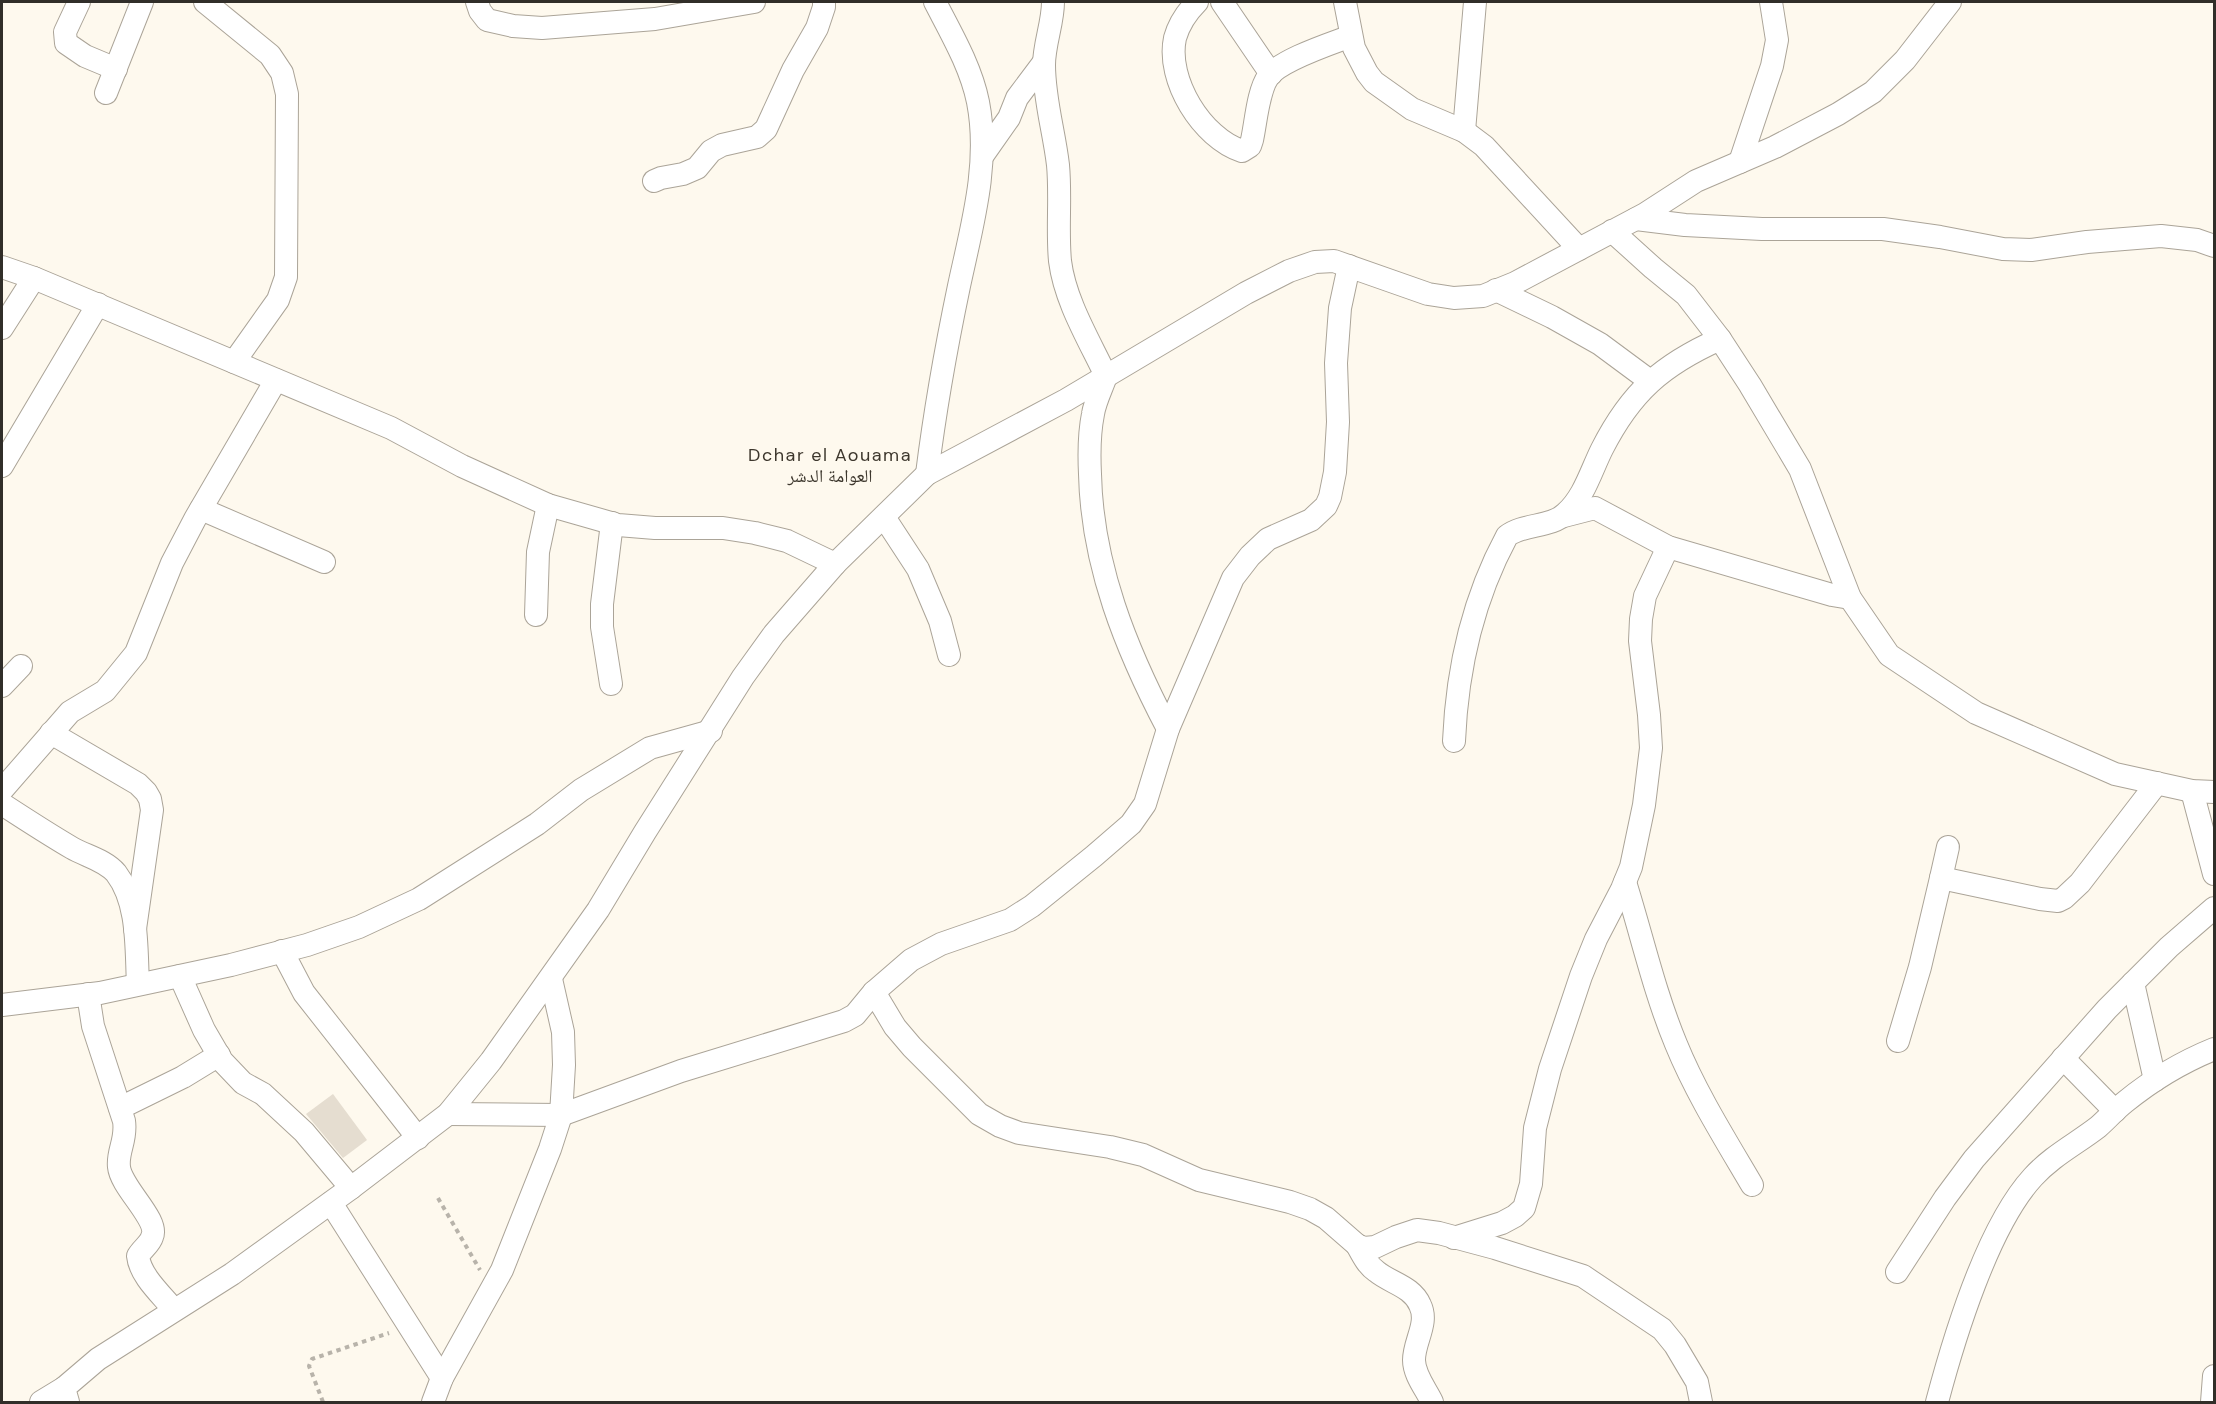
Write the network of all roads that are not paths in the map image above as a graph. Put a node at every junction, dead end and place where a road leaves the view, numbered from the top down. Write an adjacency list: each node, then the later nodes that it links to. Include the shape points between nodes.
1 (79, 2): 17 (street, via 65,32 66,43)
2 (142, 2): 17 (street)
3 (205, 2): 35 (street, via 270,55 282,73 288,94 286,277 278,300)
4 (477, 2): 5 (street, via 487,20 542,28 655,19)
5 (754, 2)
6 (824, 2): 23 (street, via 817,28 766,129 757,137 711,151 697,168)
7 (935, 2): 21 (street, via 978,101)
8 (1053, 2): 16 (street)
9 (1197, 2): 18 (street, via 1182,19 1174,57 1176,73 1192,109 1206,126 1235,148 1242,151 1250,146 1263,88)
10 (1222, 2): 18 (street)
11 (1345, 2): 15 (street)
12 (1475, 2): 20 (street)
13 (1771, 2): 22 (street, via 1777,40 1773,66)
14 (1950, 2): 22 (street, via 1905,60 1873,92 1839,114)
15 (1351, 36): 18 (street, via 1285,63); 20 (street, via 1360,61 1374,82 1412,109)
16 (1044, 62): 21 (street); 36 (street, via 1061,196 1060,262 1077,315)
17 (116, 69): 19 (street)
18 (1271, 74)
19 (106, 93)
20 (1464, 131): 27 (street, via 1485,146)
21 (983, 155): 40 (street, via 935,408)
22 (1740, 162): 24 (street, via 1696,180)
23 (654, 182)
24 (1636, 219): 25 (street); 26 (street, via 1762,229 1883,229 2003,249 2031,250 2161,236)
25 (1612, 231): 27 (street); 34 (street, via 1686,295)
26 (2214, 246)
27 (1579, 249): 31 (street)
28 (1349, 266): 31 (street, via 1428,294 1454,298 1483,296); 36 (street, via 1334,261 1315,262 1289,271); 55 (street, via 1340,308 1336,363 1338,431 1330,497 1311,520 1268,539 1233,578)
29 (2, 267): 30 (street)
30 (34, 278): 32 (street); 33 (street)
31 (1496, 290): 38 (street, via 1600,344)
32 (98, 304): 35 (street); 39 (street)
33 (2, 328)
34 (1720, 339): 38 (street, via 1681,357); 49 (street, via 1800,469)
35 (234, 362): 37 (street)
36 (1106, 376): 40 (street); 55 (street, via 1093,413 1089,448 1090,501 1097,544 1112,603)
37 (276, 380): 41 (street, via 391,428); 42 (street)
38 (1650, 381): 43 (street, via 1613,429 1577,502)
39 (2, 466)
40 (927, 474): 44 (street)
41 (548, 505): 45 (street); 50 (street, via 537,552)
42 (201, 508): 47 (street); 57 (street, via 172,563 136,653 105,691 70,712)
43 (1564, 516): 46 (street, via 1595,508); 58 (street, via 1515,530 1499,550 1478,600 1461,671)
44 (884, 517): 48 (street); 51 (street, via 918,569 940,621)
45 (612, 523): 48 (street, via 755,533 787,541); 53 (street, via 602,627)
46 (1668, 547): 49 (street); 66 (street, via 1645,596 1641,619 1651,748 1638,840)
47 (324, 562)
48 (835, 564): 56 (street, via 774,634)
49 (1850, 598): 59 (street, via 1889,655 1976,713 2115,774)
50 (536, 615)
51 (949, 655)
52 (21, 666): 54 (street)
53 (611, 684)
54 (2, 686)
55 (1168, 729): 74 (street, via 1145,804 1131,824 1032,906 1010,920 941,944 911,960)
56 (711, 731): 69 (street, via 650,748 419,899 359,927); 71 (street)
57 (51, 733): 60 (street); 68 (street, via 138,784 150,799 150,829)
58 (1454, 741)
59 (2157, 783): 61 (street); 65 (street, via 2080,883 2064,898 2040,900)
60 (2, 790)
61 (2203, 792): 64 (street)
62 (2, 804): 68 (street, via 115,872 130,904)
63 (1948, 847): 65 (street)
64 (2214, 874)
65 (1941, 878): 77 (street)
66 (1625, 882): 87 (street, via 1650,975 1676,1044 1710,1114); 90 (street, via 1588,958 1550,1069 1535,1128 1531,1184 1524,1208 1502,1223)
67 (2214, 909): 72 (street)
68 (135, 929): 73 (street)
69 (282, 951): 70 (street); 86 (street, via 304,993)
70 (180, 976): 73 (street); 79 (street)
71 (551, 979): 84 (street); 85 (street, via 562,1032)
72 (2133, 983): 80 (street); 81 (street)
73 (138, 984): 75 (street)
74 (874, 992): 85 (street, via 855,1015 829,1027 681,1071); 91 (street, via 912,1047 979,1114 1000,1126 1019,1133 1143,1155 1199,1180 1290,1202 1326,1218)
75 (88, 994): 76 (street); 82 (street, via 93,1026)
76 (2, 1005)
77 (1898, 1041)
78 (2214, 1049): 81 (street)
79 (219, 1055): 82 (street); 88 (street, via 243,1083 263,1094 304,1132)
80 (2063, 1058): 83 (street); 92 (street, via 1974,1159)
81 (2155, 1080): 83 (street)
82 (120, 1108): 93 (street, via 126,1132 119,1157 120,1174 153,1231 138,1256 139,1263)
83 (2115, 1111): 101 (street, via 2047,1163 2017,1198 1985,1260)
84 (448, 1114): 85 (street); 86 (street)
85 (561, 1115): 95 (street, via 502,1270)
86 (418, 1138): 88 (street)
87 (1752, 1185)
88 (351, 1188): 89 (street)
89 (331, 1203): 93 (street); 95 (street)
90 (1454, 1238): 91 (street, via 1417,1230 1375,1247); 100 (street, via 1583,1276 1614,1296 1662,1329 1697,1382)
91 (1357, 1245): 99 (street, via 1374,1270 1400,1284 1420,1304 1423,1320 1414,1359)
92 (1897, 1272)
93 (174, 1310): 96 (street, via 98,1359)
94 (2214, 1376): 102 (street)
95 (442, 1378): 98 (street)
96 (66, 1395): 97 (street)
97 (41, 1402)
98 (433, 1402)
99 (1432, 1402)
100 (1701, 1402)
101 (1937, 1402)
102 (2212, 1402)

